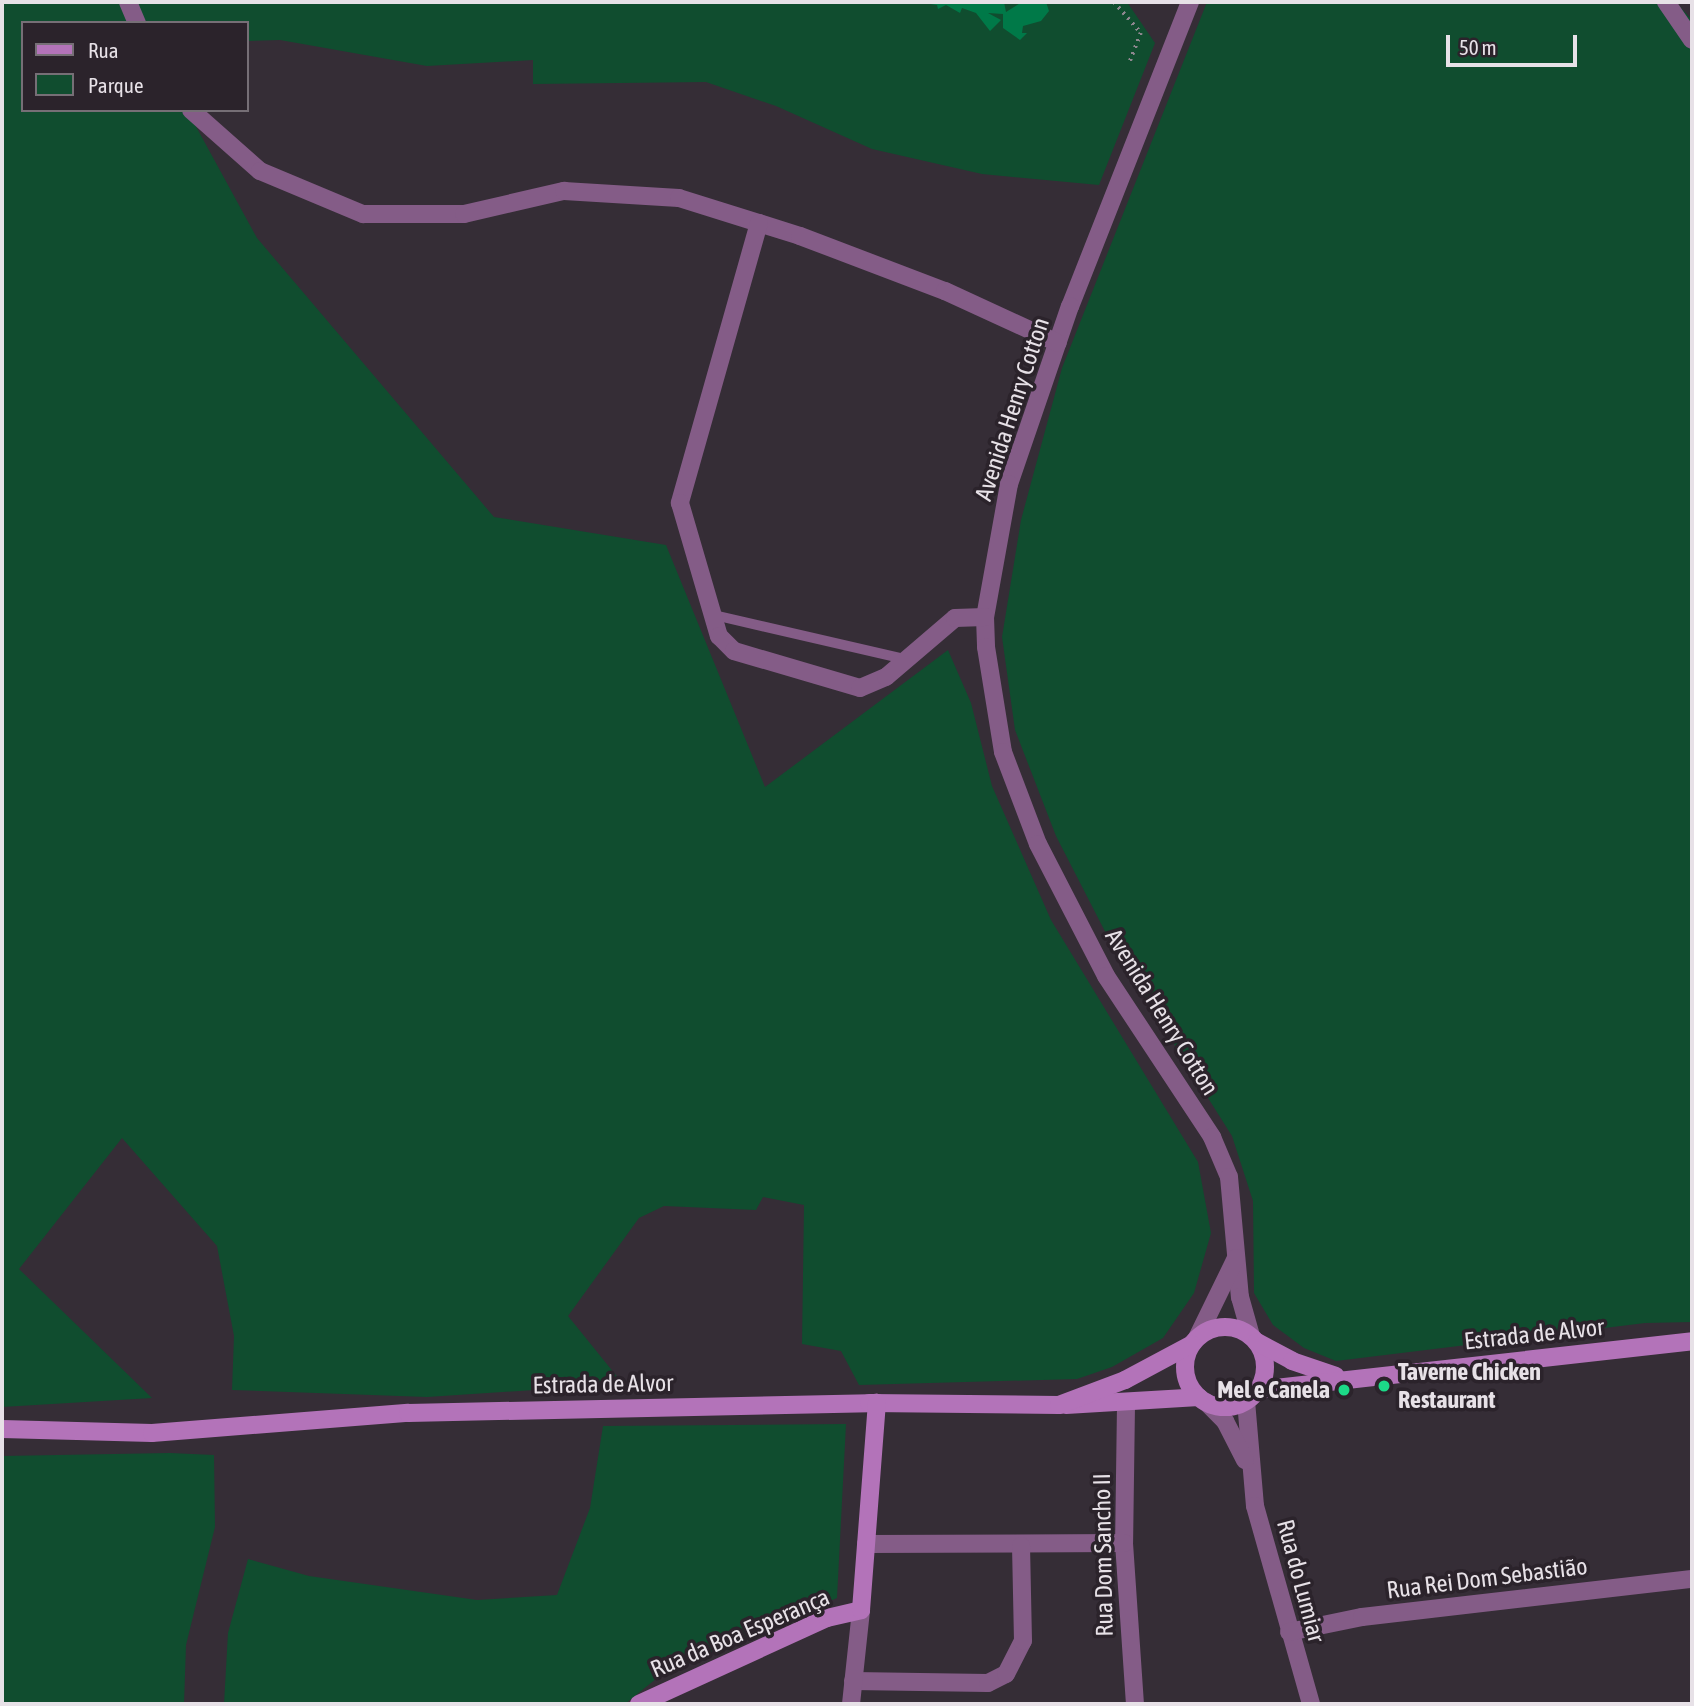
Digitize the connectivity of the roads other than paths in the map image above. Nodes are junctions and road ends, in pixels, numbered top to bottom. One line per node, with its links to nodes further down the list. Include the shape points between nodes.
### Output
1 (128, 2): 4 (street)
2 (1190, 2): 8 (street, Avenida Henry Cotton)
3 (1666, 2): 5 (street)
4 (136, 21)
5 (1692, 40)
6 (193, 112): 7 (street, via 260,171 363,214 464,214 565,191 680,198)
7 (759, 223): 8 (street, via 944,291); 9 (street, via 680,503)
8 (1058, 343): 10 (street, Avenida Henry Cotton, via 1009,484)
9 (714, 615): 11 (lane); 11 (street, via 719,636 734,651 860,688 886,677)
10 (985, 617): 11 (street, via 955,618); 12 (street, Avenida Henry Cotton, via 989,682 1003,752 1038,844 1106,976 1212,1137 1228,1177)
11 (904, 660)
12 (1237, 1255): 13 (street, Avenida Henry Cotton, via 1240,1297); 14 (street)
13 (1254, 1339): 14 (street, Estrada de Alvor, via 1220,1327); 16 (street, Estrada de Alvor, via 1292,1362); 17 (street, via 1265,1366)
14 (1195, 1341): 18 (street, via 1186,1376); 20 (street, Estrada de Alvor, via 1125,1380)
15 (1692, 1341): 16 (street, Estrada de Alvor)
16 (1340, 1377): 17 (street, Estrada de Alvor)
17 (1252, 1395): 18 (street, Estrada de Alvor, via 1230,1406); 23 (street)
18 (1203, 1399): 21 (street, Estrada de Alvor); 23 (street, via 1225,1421)
19 (877, 1403): 20 (street, Estrada de Alvor); 22 (street, Estrada de Alvor, via 408,1413 152,1433); 25 (street)
20 (1059, 1405): 21 (street, Estrada de Alvor)
21 (1126, 1405): 24 (street, Rua Dom Sancho II)
22 (2, 1429)
23 (1249, 1469): 29 (street, Rua do Lumiar)
24 (1124, 1543): 26 (street); 33 (street, Rua Dom Sancho II)
25 (866, 1544): 26 (street); 28 (street)
26 (1021, 1546): 30 (street, via 1023,1641 1006,1674 988,1683)
27 (1692, 1579): 29 (street, Rua Rei Dom Sebastião, via 1362,1617)
28 (861, 1610): 30 (street); 31 (street, Rua da Boa Esperança, via 827,1618)
29 (1289, 1632): 34 (street, Rua do Lumiar)
30 (853, 1681): 32 (street)
31 (639, 1704)
32 (851, 1704)
33 (1135, 1704)
34 (1311, 1704)

